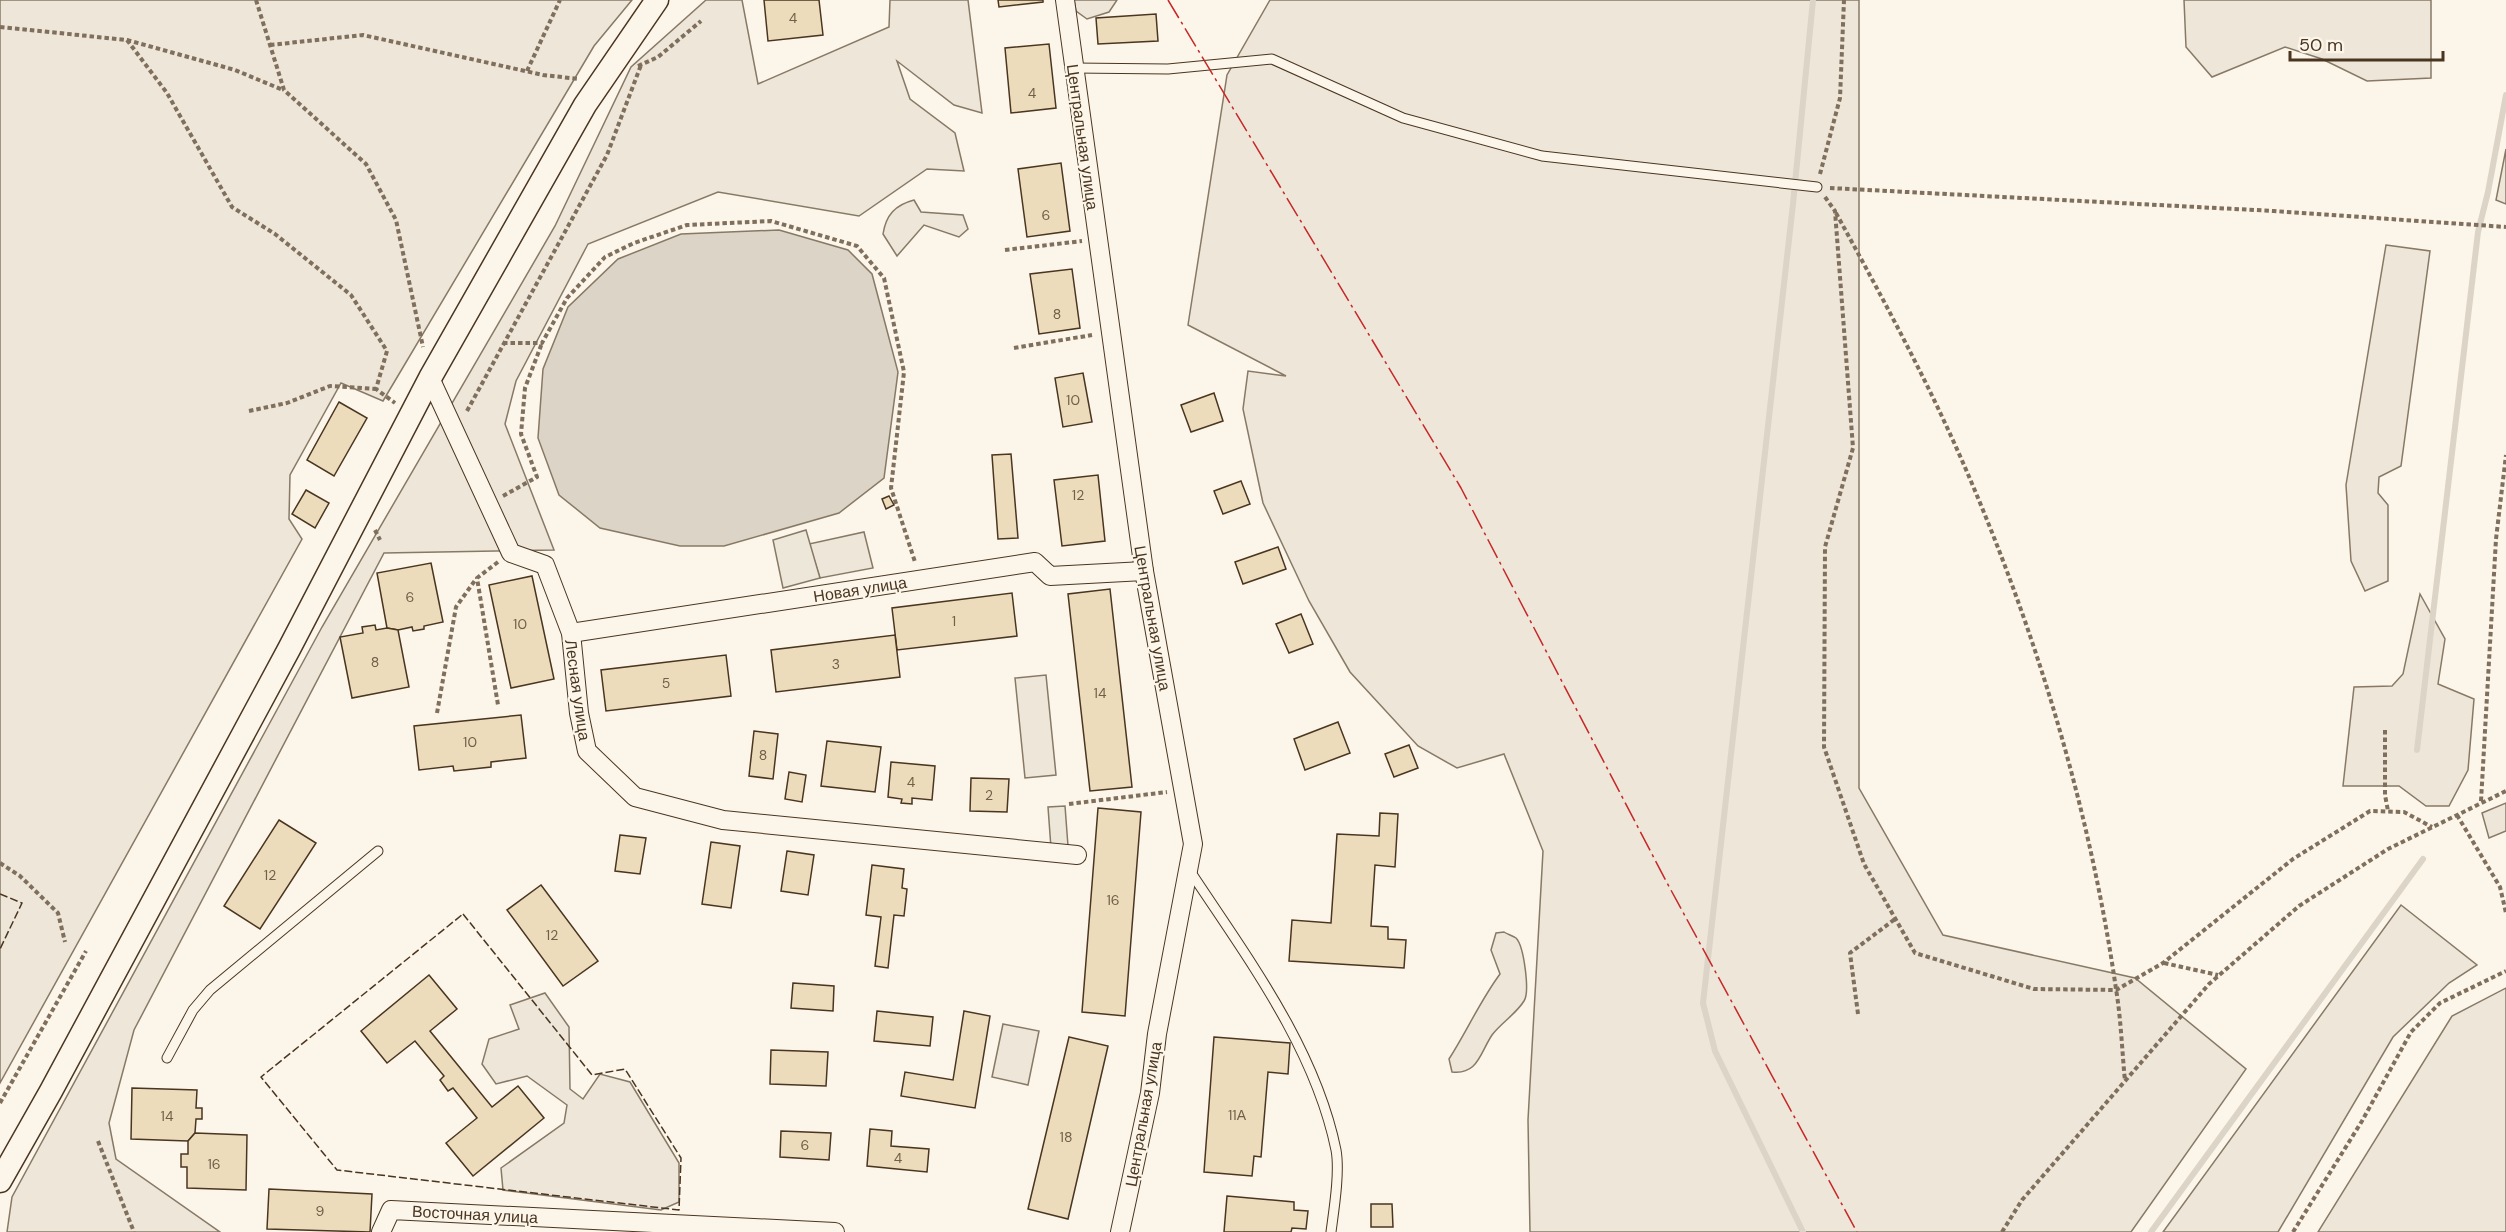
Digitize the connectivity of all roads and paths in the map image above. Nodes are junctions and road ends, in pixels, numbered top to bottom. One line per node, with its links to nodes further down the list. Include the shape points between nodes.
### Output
1 (256, 0): 9 (path)
2 (561, 0): 12 (path)
3 (657, 0): 13 (street)
4 (1065, 0): 11 (street, Центральная улица)
5 (1844, 0): 15 (path, via 1840,98)
6 (701, 21): 10 (path, via 657,57)
7 (0, 27): 8 (path)
8 (127, 40): 14 (path, via 235,70); 25 (path, via 167,93 232,207 275,234 351,295 387,351)
9 (270, 45): 12 (path, via 363,35); 14 (path)
10 (641, 64): 13 (path); 21 (path, via 608,154)
11 (1074, 68): 15 (lane, via 1168,69 1272,59 1403,118 1542,156); 18 (street, Центральная улица)
12 (527, 72): 13 (path)
13 (602, 81): 24 (street)
14 (284, 90): 24 (path, via 366,164 396,220)
15 (1817, 187): 16 (path); 17 (path)
16 (1835, 211): 51 (path, via 1853,448 1825,547 1824,747 1864,864); 57 (path, via 1886,304 1963,464 2011,581 2049,694 2090,846)
17 (2506, 227)
18 (1098, 239): 19 (path); 20 (street, Центральная улица)
19 (1005, 250)
20 (1111, 332): 23 (path); 32 (street, Центральная улица)
21 (503, 343): 22 (path); 28 (path)
22 (542, 343): 30 (path, via 525,388 521,434 537,477); 34 (path, via 567,298 605,257 687,225 771,221 857,246 884,278 904,372 891,488)
23 (1014, 348)
24 (430, 378): 27 (street); 28 (street)
25 (376, 389): 26 (path, via 330,386 287,403); 27 (path)
26 (249, 411)
27 (411, 415): 63 (street, via 289,649)
28 (455, 433): 30 (street)
29 (2506, 456): 41 (path, via 2496,539)
30 (488, 505): 31 (street)
31 (511, 553): 33 (path); 35 (street, Лесная улица, via 546,565)
32 (1144, 571): 34 (street, Новая улица, via 1050,576 1035,562); 39 (street, Центральная улица)
33 (477, 578): 36 (path); 37 (path, via 456,607)
34 (920, 580): 35 (street, Новая улица)
35 (571, 633): 47 (street, Лесная улица, via 587,751 635,797 723,820)
36 (498, 705)
37 (437, 713)
38 (2385, 730): 43 (path)
39 (1184, 790): 42 (path); 49 (street, Центральная улица, via 1193,844)
40 (2506, 791): 41 (path)
41 (2481, 801): 44 (path)
42 (1069, 804)
43 (2388, 811): 45 (path, via 2404,812); 54 (path, via 2370,811 2293,859)
44 (2457, 815): 45 (path); 50 (path, via 2500,887)
45 (2432, 827): 56 (path, via 2388,849 2299,906)
46 (378, 851): 59 (lane, via 210,990 193,1010)
47 (1077, 855)
48 (0, 863): 52 (path, via 20,876 58,913)
49 (1189, 870): 68 (street, Центральная улица, via 1150,1093); 69 (lane, via 1266,987 1310,1068 1336,1151)
50 (2506, 913)
51 (1895, 919): 57 (path, via 1915,953 2034,988); 58 (path, via 1850,953)
52 (65, 942)
53 (86, 951): 61 (path)
54 (2163, 963): 56 (path); 57 (path)
55 (2506, 971): 71 (path, via 2440,1003 2411,1032 2362,1121)
56 (2219, 976): 60 (path)
57 (2116, 990): 60 (path)
58 (1858, 1014)
59 (167, 1058)
60 (2125, 1081): 70 (path, via 2022,1200)
61 (0, 1103)
62 (98, 1141): 65 (path)
63 (0, 1181)
64 (690, 1228): 66 (street, Восточная улица, via 391,1210); 67 (street, Восточная улица)
65 (134, 1232)
66 (381, 1232)
67 (835, 1232)
68 (1120, 1232)
69 (1331, 1232)
70 (2002, 1232)
71 (2293, 1232)

